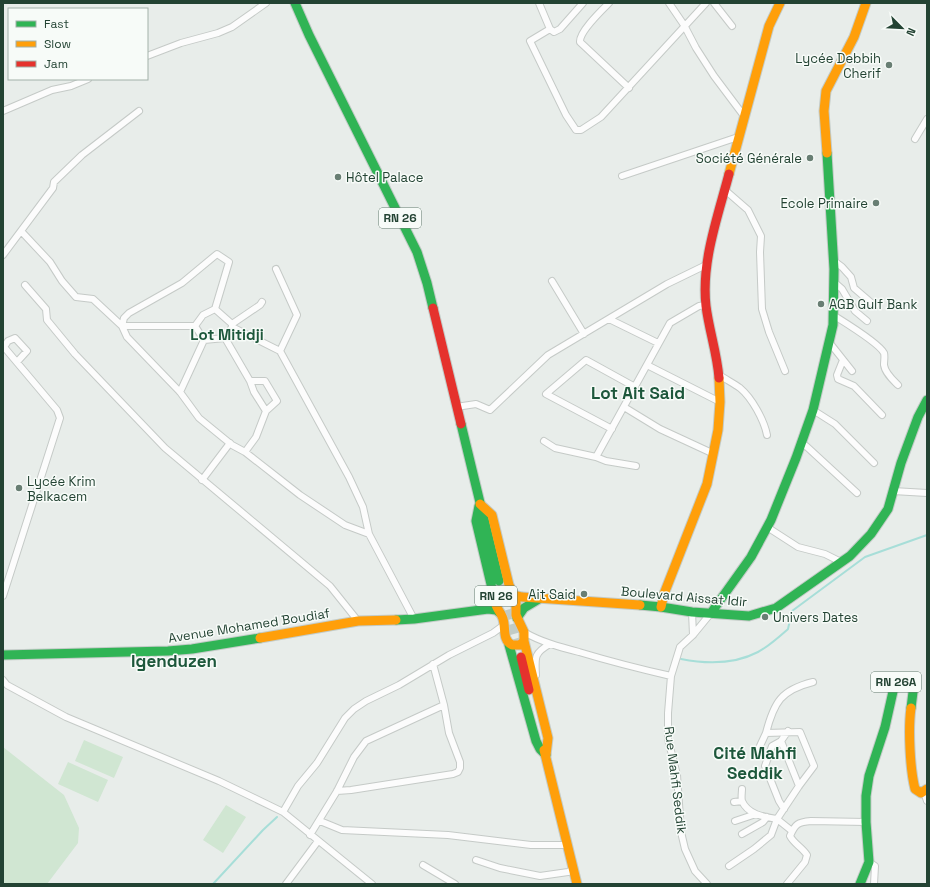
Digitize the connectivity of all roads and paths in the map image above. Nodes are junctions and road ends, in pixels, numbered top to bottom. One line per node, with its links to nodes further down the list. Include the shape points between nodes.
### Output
1 (266, 3): 14 (street, via 218,34 181,43)
2 (295, 3): 61 (street, RN 26, via 417,252 427,283)
3 (539, 3): 13 (street)
4 (583, 3): 13 (street, via 560,30 554,32)
5 (608, 3): 16 (street, via 579,39)
6 (669, 3): 11 (street)
7 (706, 3): 11 (street)
8 (714, 3): 12 (street)
9 (780, 3): 19 (street, via 769,26)
10 (866, 3): 27 (street, via 854,37 826,91 824,111)
11 (684, 25): 16 (street); 19 (street, via 696,48)
12 (732, 26)
13 (550, 29): 16 (street, via 530,41 576,130 581,130 601,117)
14 (148, 56)
15 (86, 80): 18 (street, via 52,90)
16 (629, 88)
17 (139, 110): 25 (street, via 82,155 54,182 53,188)
18 (3, 111)
19 (744, 116): 21 (street)
20 (927, 119): 22 (street)
21 (738, 137): 23 (street); 24 (street)
22 (915, 139)
23 (622, 176)
24 (726, 190): 28 (street); 52 (street, via 748,210 761,236 762,309)
25 (22, 231): 26 (street); 41 (street, via 50,262 76,297 93,299)
26 (3, 255)
27 (834, 261): 31 (street); 35 (street, via 851,277 854,288)
28 (706, 265): 34 (street); 38 (street, via 667,284)
29 (276, 269): 48 (street, via 297,315)
30 (552, 281): 43 (street)
31 (834, 282): 37 (street); 39 (street, via 842,289 855,311)
32 (25, 285): 76 (street, via 46,309 47,320 75,354 165,448)
33 (262, 302): 40 (street)
34 (706, 305): 47 (street, via 699,306 670,323); 54 (street)
35 (875, 306)
36 (215, 308): 40 (street); 41 (street, via 229,262 218,254 182,282 128,313); 42 (street, via 203,316)
37 (833, 315): 46 (street); 56 (street, via 881,349 884,354 884,367)
38 (609, 319): 43 (street); 47 (street)
39 (867, 322)
40 (232, 325): 44 (street); 48 (street)
41 (122, 326): 42 (street); 58 (street, via 127,337)
42 (195, 326): 45 (street)
43 (584, 334): 61 (street, via 548,355 490,410 476,404)
44 (225, 338): 45 (street); 55 (street)
45 (204, 340): 58 (street)
46 (829, 342): 49 (street); 63 (street)
47 (658, 343): 51 (street)
48 (280, 350): 82 (street, via 349,476 363,507)
49 (844, 360): 53 (street); 65 (street, via 837,375 838,379 854,386)
50 (17, 362): 86 (street, via 57,410 60,418)
51 (647, 365): 57 (street); 60 (street)
52 (785, 371)
53 (852, 371)
54 (718, 374): 60 (street); 67 (street, via 740,388 747,396 764,423)
55 (250, 381): 64 (street); 64 (street, via 265,381 277,401)
56 (898, 385)
57 (635, 387): 62 (street); 66 (street, via 586,360 546,394)
58 (180, 392): 69 (street, via 199,418)
59 (927, 401): 77 (street, Boulevard Aissat Idir, via 918,417)
60 (720, 402): 72 (street)
61 (456, 407): 80 (street, RN 26)
62 (624, 407): 66 (street); 72 (street, via 660,429)
63 (813, 410): 70 (street); 74 (street, via 835,424)
64 (266, 411): 71 (street, via 256,437)
65 (882, 415)
66 (612, 429): 73 (street)
67 (767, 434)
68 (544, 441): 73 (street, via 555,448)
69 (230, 443): 71 (street); 76 (street)
70 (801, 444): 78 (street); 81 (street)
71 (244, 452): 82 (street, via 300,495 345,525)
72 (714, 454): 89 (street, via 707,484)
73 (596, 457): 75 (street)
74 (874, 463)
75 (636, 466)
76 (202, 480): 96 (street, via 330,586)
77 (893, 491): 79 (street); 83 (street, Boulevard Aissat Idir, via 888,509 871,534)
78 (857, 493)
79 (927, 493)
80 (480, 504): 84 (street, RN 26); 85 (street, RN 26, via 492,515 509,585); 88 (street, RN 26, via 476,521)
81 (767, 527): 83 (street, via 798,547 825,554); 93 (street, via 751,557)
82 (369, 534): 94 (street)
83 (842, 562): 93 (street, Boulevard Aissat Idir, via 776,608 749,616)
84 (499, 581)
85 (514, 595): 87 (street, Boulevard Aissat Idir); 88 (street, RN 26, via 503,592); 95 (street, RN 26)
86 (3, 596)
87 (539, 599): 89 (street, Boulevard Aissat Idir); 95 (street, via 524,608)
88 (495, 601): 90 (street); 92 (street, RN 26)
89 (661, 607): 91 (street, Boulevard Aissat Idir)
90 (488, 609): 92 (street); 94 (street, Avenue Mohamed Boudiaf)
91 (692, 612): 93 (street, Boulevard Aissat Idir); 99 (street)
92 (500, 613): 97 (street, RN 26)
93 (712, 613): 99 (street, Rue Mahfi Seddik)
94 (414, 618): 96 (street, Avenue Mohamed Boudiaf)
95 (517, 618): 100 (street, RN 26)
96 (358, 621): 103 (street, Avenue Mohamed Boudiaf, via 192,649 99,654)
97 (504, 625): 98 (street); 102 (street, RN 26)
98 (493, 633): 102 (street); 105 (street)
99 (693, 635): 106 (street, Rue Mahfi Seddik, via 680,648)
100 (524, 637): 101 (street); 102 (street, via 521,644); 109 (street, RN 26)
101 (550, 644): 106 (street); 109 (street, via 536,655)
102 (509, 645): 115 (street, RN 26, via 536,741)
103 (3, 654)
104 (521, 657): 115 (street, RN 26)
105 (433, 664): 110 (street); 123 (street, via 399,685 366,700 345,718)
106 (671, 676): 144 (street, Rue Mahfi Seddik, via 668,739 677,775 681,832 695,871)
107 (3, 680): 123 (street, via 7,685 66,717 212,778)
108 (813, 682): 112 (street, via 786,693 778,701 769,719)
109 (538, 698): 115 (street, RN 26, via 548,738)
110 (444, 705): 118 (street, via 366,741 354,757); 118 (street, via 449,733 460,762 458,772)
111 (788, 731): 112 (street); 113 (street); 116 (street, via 800,732 814,766)
112 (766, 733): 114 (street)
113 (781, 741): 116 (street); 122 (street, via 772,746 765,766)
114 (759, 748)
115 (546, 755): 134 (street, RN 26)
116 (800, 786): 122 (street)
117 (742, 789): 120 (street)
118 (337, 791): 128 (street)
119 (926, 794): 129 (street, RN 26A, via 915,789 913,781 910,716 914,684 910,678 903,677 897,680 894,687 870,776 866,796)
120 (742, 801): 121 (street); 124 (street, via 750,812)
121 (734, 802)
122 (784, 809): 126 (street)
123 (283, 812): 132 (street)
124 (756, 814): 125 (street); 127 (street)
125 (767, 817): 126 (street); 131 (street)
126 (777, 819): 130 (street); 138 (street, via 771,835)
127 (735, 820)
128 (320, 821): 132 (street); 134 (street, via 342,830 448,835 531,845)
129 (866, 822): 130 (street, via 802,822 794,826); 136 (street, RN 26A)
130 (792, 831): 145 (street, via 790,836 794,844 807,855 805,862)
131 (742, 834)
132 (310, 835): 133 (street)
133 (318, 841): 140 (street); 141 (street)
134 (568, 845): 139 (street, RN 26)
135 (476, 860): 139 (street, via 540,876)
136 (869, 862): 146 (street, RN 26A); 147 (street, via 875,866)
137 (423, 865): 142 (street)
138 (729, 866)
139 (574, 869): 143 (street, RN 26)
140 (286, 884)
141 (372, 884)
142 (455, 884)
143 (577, 884)
144 (707, 884)
145 (787, 884)
146 (860, 884)
147 (874, 884)

